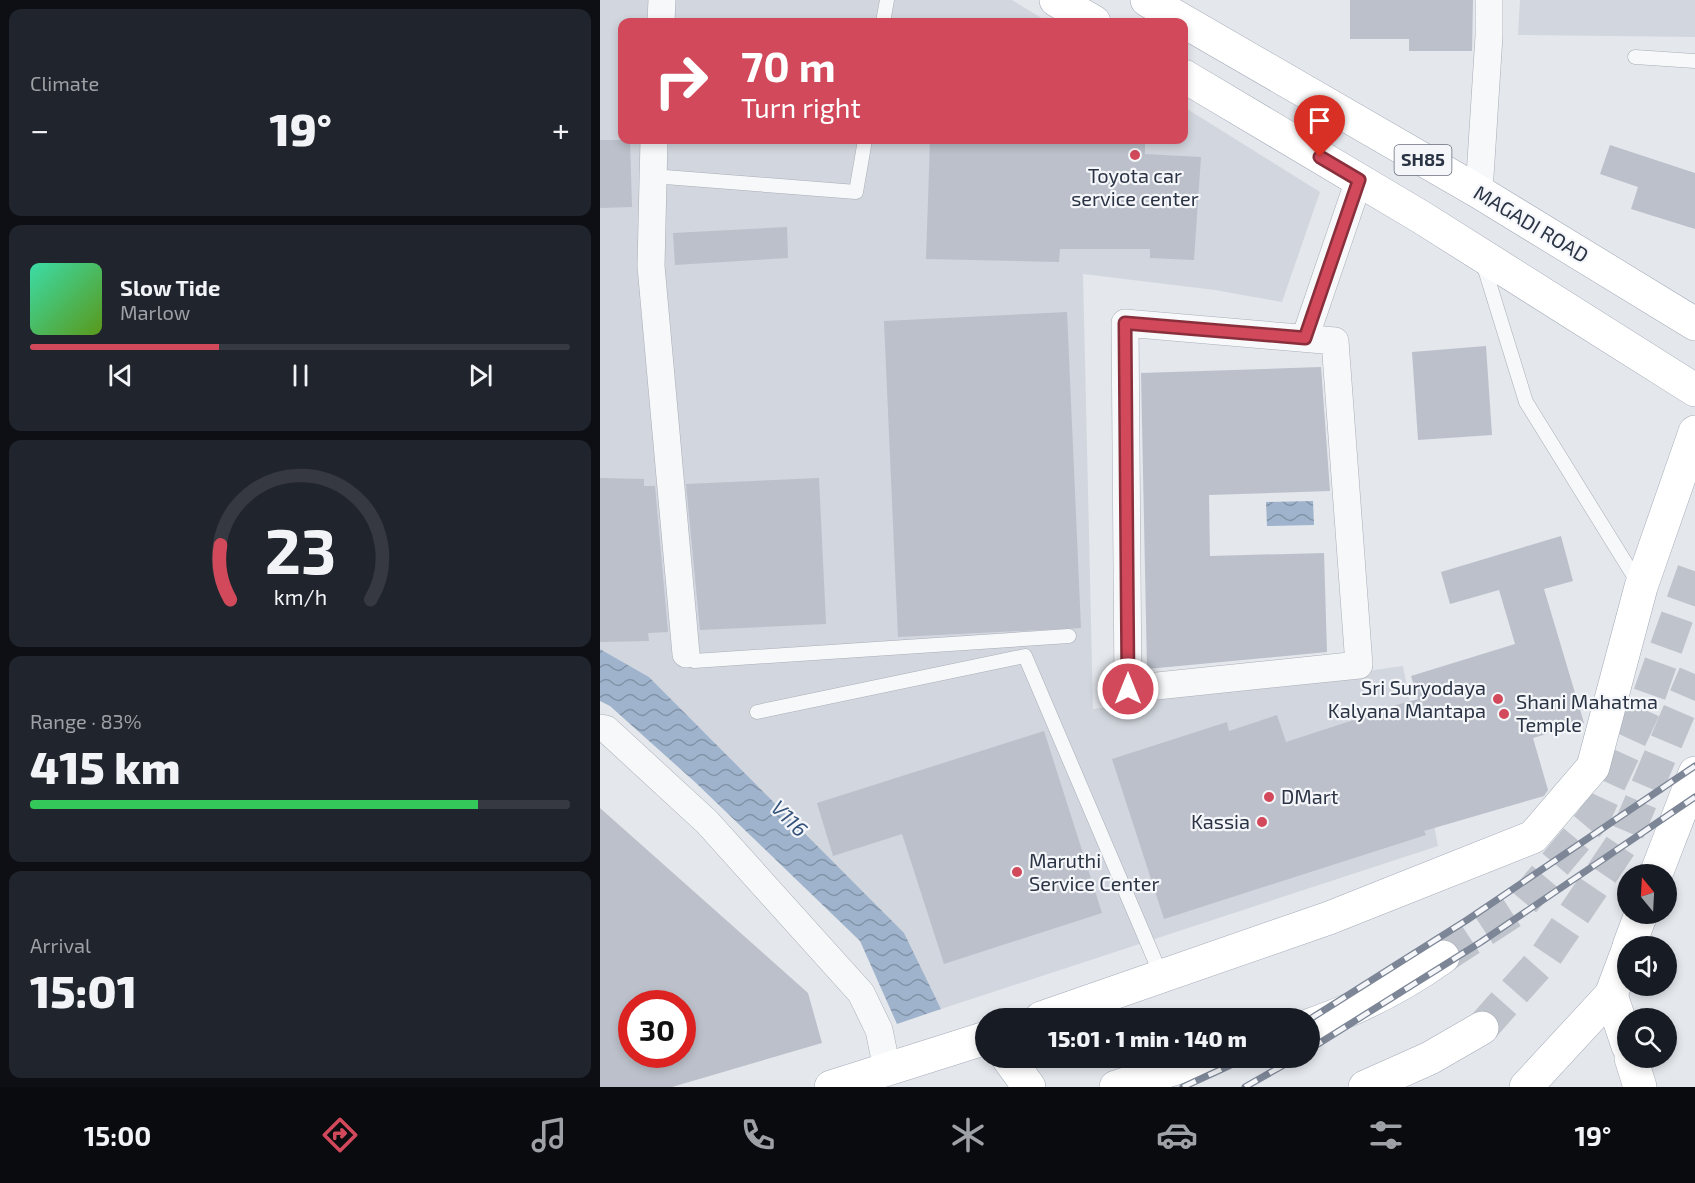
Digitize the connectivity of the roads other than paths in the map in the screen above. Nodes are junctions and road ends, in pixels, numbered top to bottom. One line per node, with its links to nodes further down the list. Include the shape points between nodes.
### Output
1 (662, 0): 6 (street)
2 (887, 0): 7 (lane)
3 (1056, 0): 8 (main road)
4 (1148, 0): 9 (main road, MAGADI ROAD / SH85)
5 (1489, 0): 18 (street)
6 (660, 18)
7 (884, 18)
8 (1087, 18)
9 (1179, 18)
10 (1188, 23): 18 (main road, MAGADI ROAD / SH85)
11 (1635, 57): 12 (lane)
12 (1695, 61)
13 (1188, 78): 17 (main road, SH85)
14 (654, 144): 16 (street)
15 (864, 144): 16 (lane, via 856,192)
16 (652, 176): 26 (street, via 651,266)
17 (1359, 180): 19 (main road, SH85); 21 (street)
18 (1479, 192): 20 (main road, MAGADI ROAD / SH85)
19 (1480, 254): 22 (main road, SH85); 24 (lane, via 1526,402)
20 (1695, 324)
21 (1305, 338): 21 (street, via 1125,323 1128,689 1359,665 1335,341)
22 (1695, 390)
23 (1695, 432): 24 (main road)
24 (1641, 587): 32 (main road, via 1593,767 1533,837 1329,918)
25 (1069, 636): 26 (lane, via 694,661)
26 (686, 654)
27 (757, 712): 32 (lane, via 1024,656)
28 (600, 728): 43 (street, via 606,729 707,822 861,993 879,1030)
29 (1695, 773): 30 (main road)
30 (1660, 864)
31 (1443, 957): 37 (main road, via 1403,986)
32 (1162, 977): 35 (main road)
33 (1617, 978): 34 (main road)
34 (1611, 994): 36 (main road); 48 (main road)
35 (1071, 1008)
36 (1617, 1012)
37 (1320, 1022)
38 (1482, 1028): 47 (main road, via 1430,1058)
39 (975, 1041): 43 (main road)
40 (1015, 1068): 45 (main road)
41 (1176, 1068): 46 (main road)
42 (1634, 1068): 49 (main road)
43 (887, 1069): 44 (main road)
44 (831, 1087)
45 (1029, 1087)
46 (1116, 1087)
47 (1365, 1087)
48 (1528, 1087)
49 (1640, 1087)

